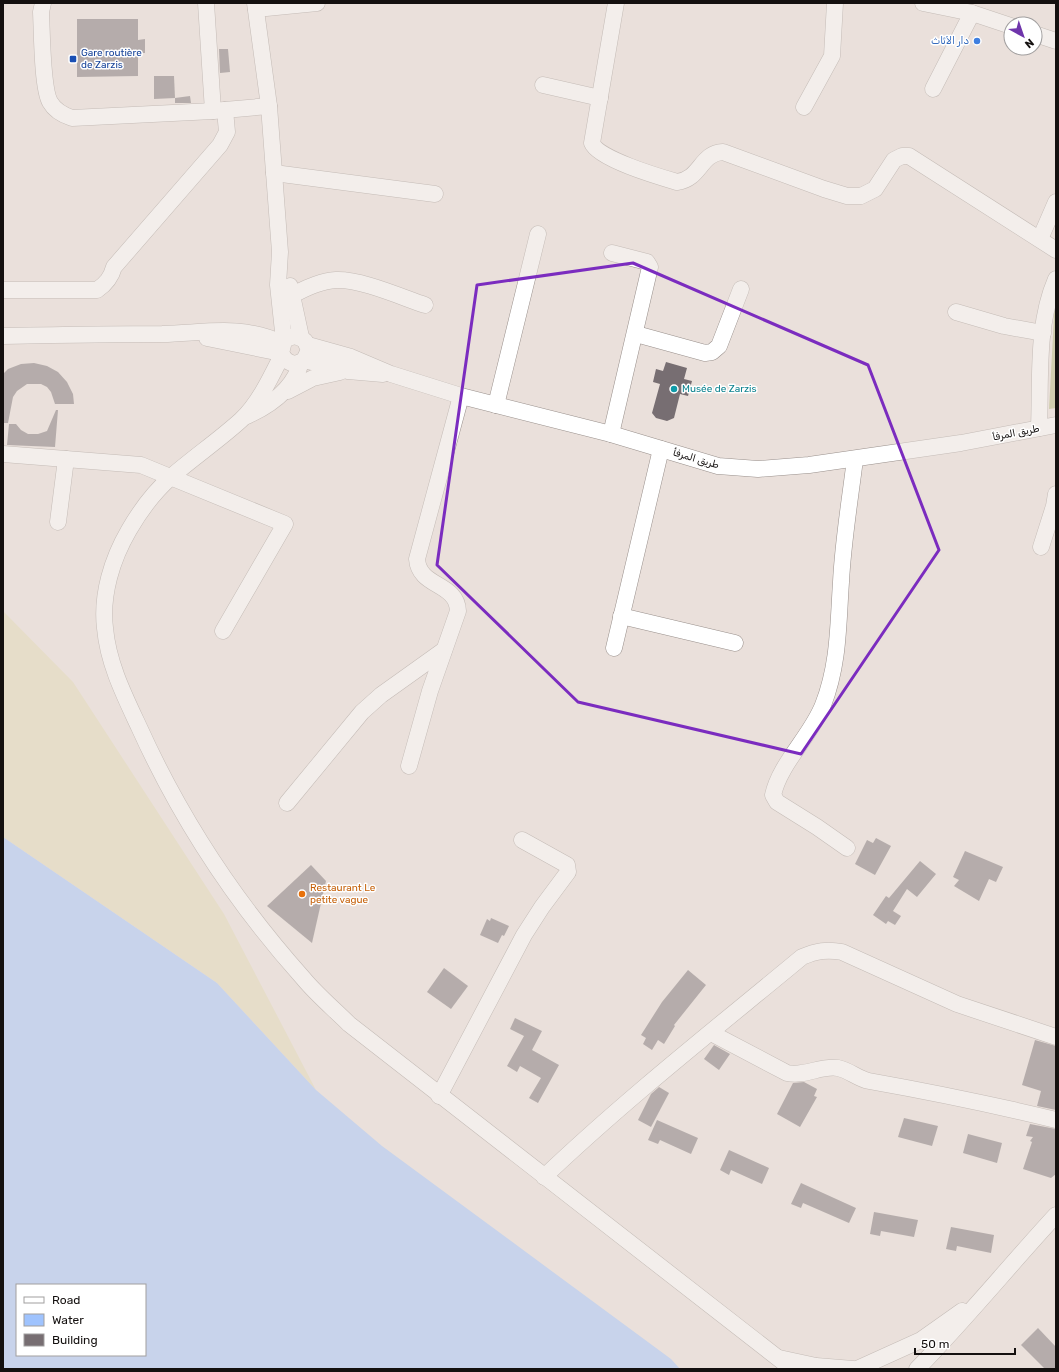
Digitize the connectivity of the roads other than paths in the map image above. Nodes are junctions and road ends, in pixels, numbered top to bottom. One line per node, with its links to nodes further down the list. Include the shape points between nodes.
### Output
1 (43, 3): 17 (street, via 41,12 46,92 54,109 63,115 72,118)
2 (206, 3): 17 (street)
3 (317, 3): 7 (street)
4 (616, 3): 14 (street)
5 (835, 3): 16 (street, via 832,56)
6 (922, 3): 8 (street)
7 (256, 6): 15 (street)
8 (972, 13): 9 (street); 13 (street)
9 (1003, 23)
10 (1043, 37): 11 (street)
11 (1056, 41)
12 (543, 85): 14 (street)
13 (933, 89)
14 (600, 98): 22 (street, via 593,133 594,148 609,158 667,179 684,181 698,172 710,155 723,152 824,189 847,196 861,196 875,189 894,160 909,156)
15 (269, 106): 17 (street); 18 (street)
16 (804, 107)
17 (219, 111): 28 (street, via 227,132 220,145 114,267 105,285 96,290)
18 (274, 173): 19 (street); 24 (street)
19 (435, 194)
20 (1056, 202): 22 (street)
21 (538, 234): 41 (street)
22 (1040, 239): 23 (street)
23 (1056, 250)
24 (280, 252): 29 (street); 35 (street)
25 (612, 253): 33 (street, via 647,262 650,268)
26 (1056, 279): 32 (street, via 1048,297)
27 (741, 289): 33 (street, via 719,346 712,352 705,353)
28 (3, 290)
29 (292, 295): 30 (street, via 335,280 356,283); 36 (street)
30 (426, 305)
31 (956, 312): 32 (street, via 1004,326)
32 (1043, 333): 44 (street)
33 (636, 334): 45 (street)
34 (3, 336): 35 (street, via 184,333)
35 (282, 348): 36 (street, via 292,336); 36 (street, via 290,363); 42 (street, via 264,388)
36 (304, 351): 37 (street); 38 (street, via 351,357); 39 (street, via 295,380)
37 (348, 371): 38 (street); 39 (street, via 313,378)
38 (391, 374): 40 (street, طريق المرفأ)
39 (281, 395): 42 (street)
40 (461, 396): 41 (street, طريق المرفأ); 58 (street, via 417,559 417,567 421,574 450,593 458,603)
41 (496, 405): 45 (street, طريق المرفأ)
42 (242, 419): 50 (street)
43 (1056, 425): 44 (street, طريق المرفأ)
44 (1039, 428): 48 (street, طريق المرفأ, via 961,443)
45 (611, 434): 46 (street, طريق المرفأ)
46 (661, 449): 48 (street, طريق المرفأ, via 718,466 758,469); 54 (street)
47 (3, 454): 49 (street)
48 (855, 458): 62 (street, via 834,669 823,706 783,773 773,795 777,802)
49 (66, 459): 50 (street, via 141,465); 52 (street)
50 (170, 478): 55 (street, via 286,524); 65 (street, via 144,506 127,532 109,580 104,606 105,628 117,679 159,772 183,816 212,864 267,937 304,980 349,1024)
51 (1056, 494): 53 (street)
52 (58, 522)
53 (1041, 547)
54 (622, 616): 56 (street); 57 (street)
55 (223, 631)
56 (735, 643)
57 (614, 648)
58 (444, 650): 59 (street); 60 (street, via 362,712)
59 (409, 766)
60 (287, 803)
61 (522, 840): 65 (street, via 567,865 569,870 524,935)
62 (847, 848)
63 (711, 1033): 64 (street, via 802,957 829,949 842,952 957,1004); 66 (street, via 787,1073 801,1074 839,1068 868,1081 896,1084); 67 (street)
64 (1056, 1037)
65 (439, 1096): 67 (street)
66 (1056, 1120)
67 (544, 1177): 70 (street)
68 (1056, 1215): 69 (street)
69 (989, 1288): 72 (street, via 953,1319 921,1340); 73 (street, via 950,1335)
70 (777, 1358): 71 (street); 72 (street, via 816,1366)
71 (792, 1369)
72 (858, 1369)
73 (917, 1369)

